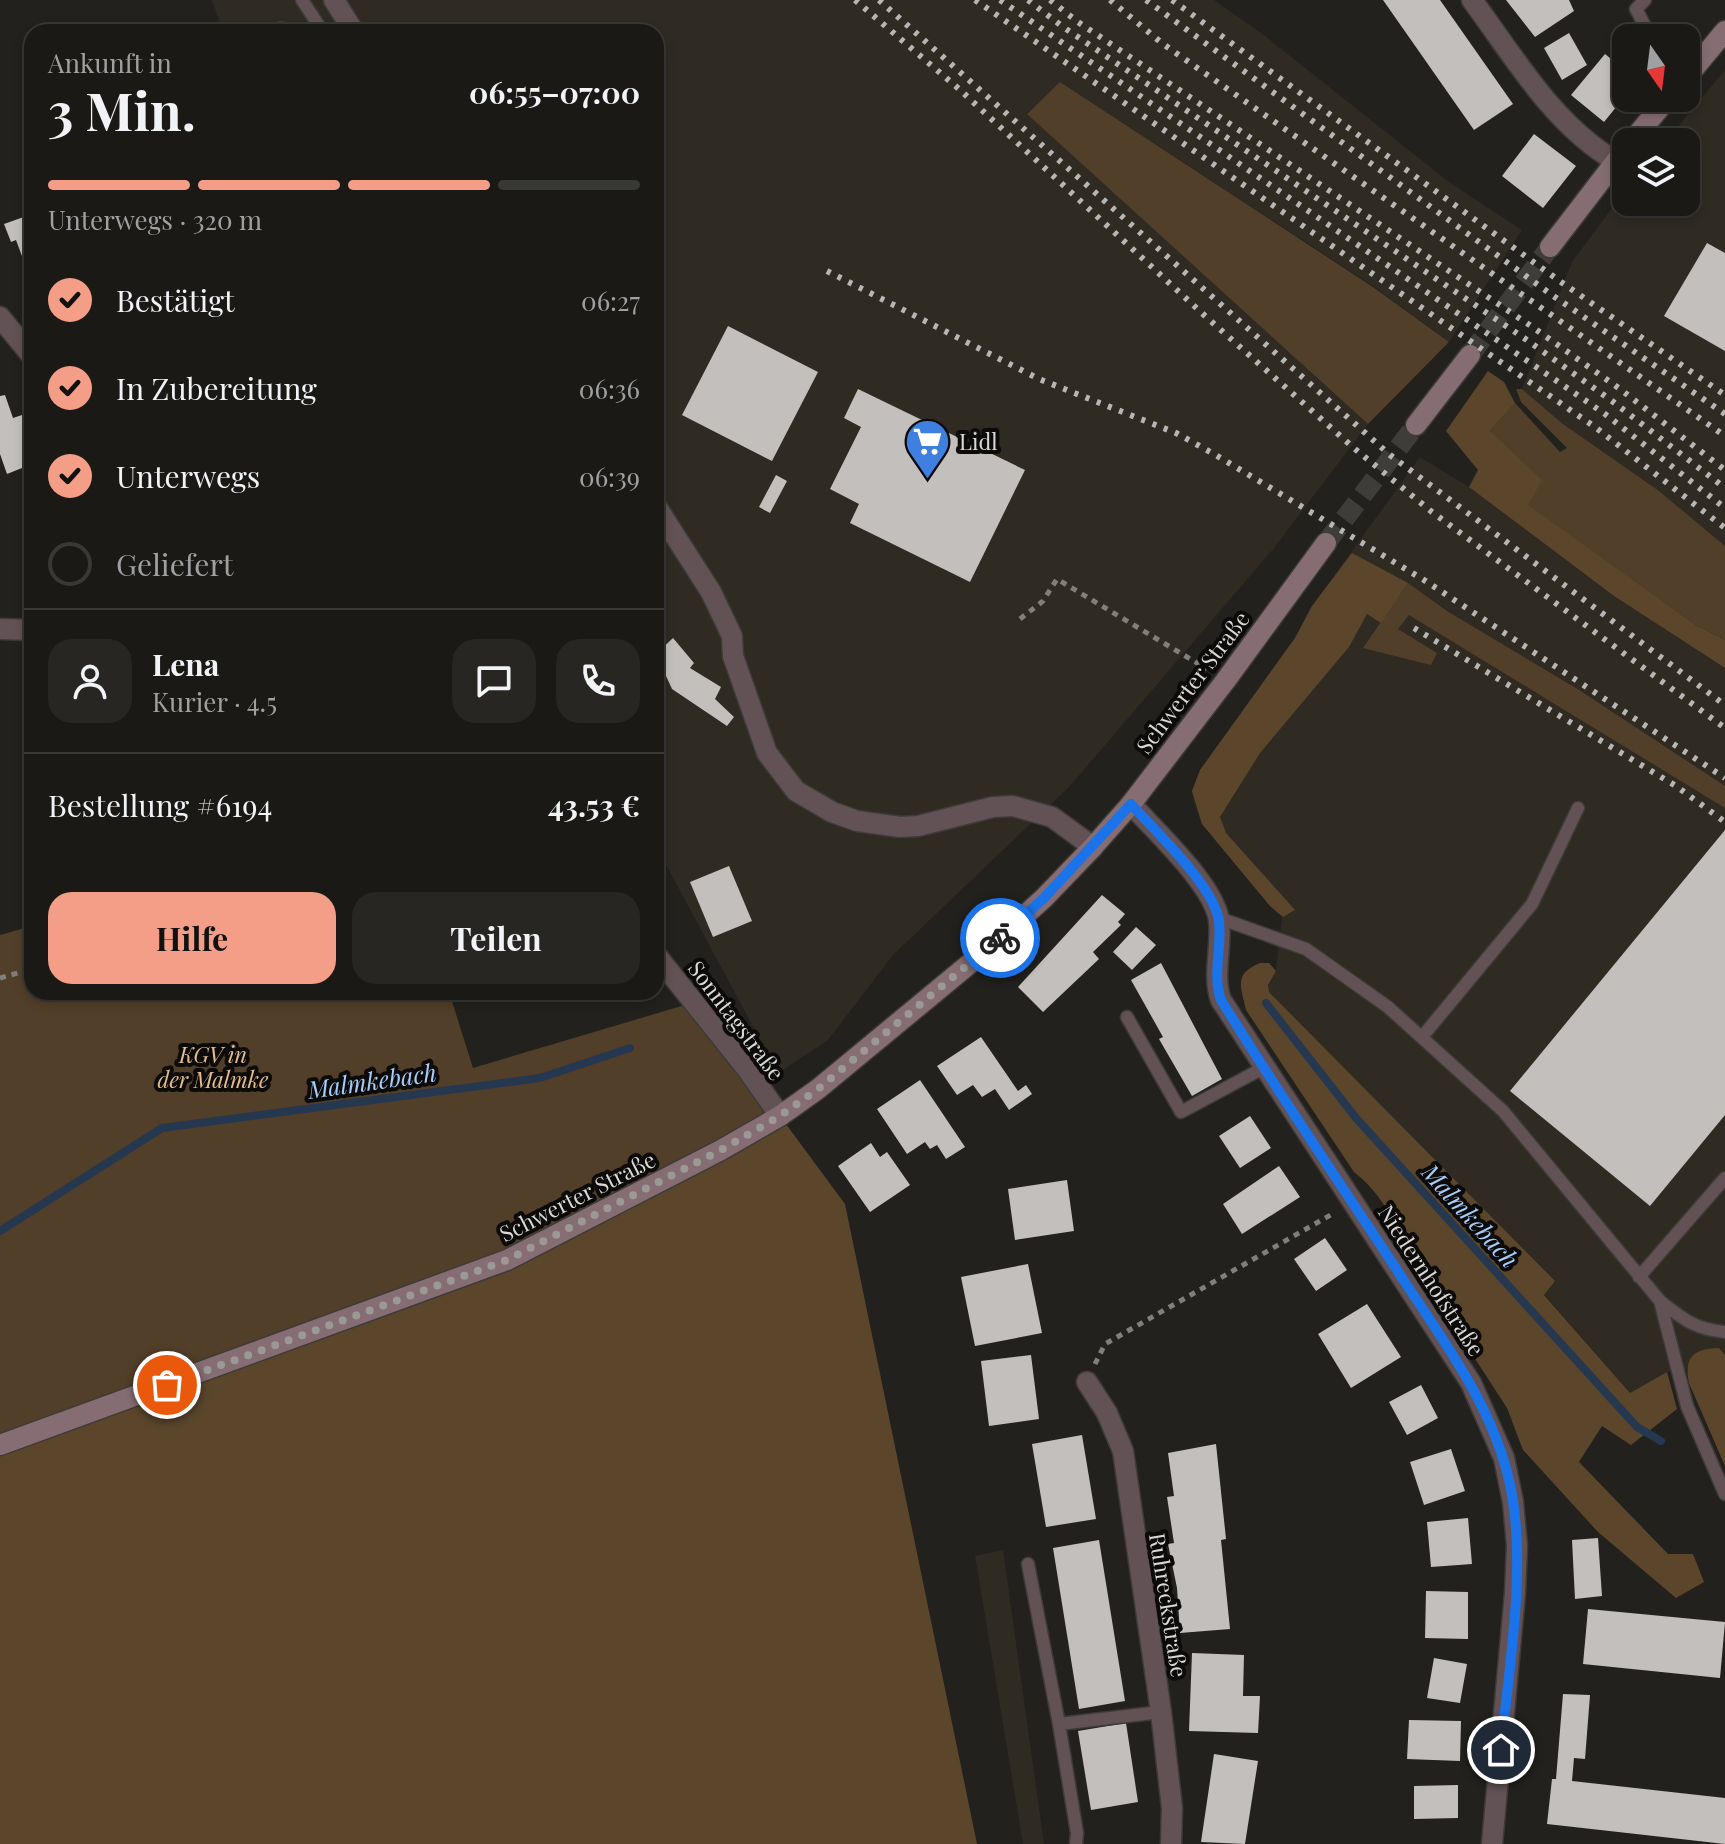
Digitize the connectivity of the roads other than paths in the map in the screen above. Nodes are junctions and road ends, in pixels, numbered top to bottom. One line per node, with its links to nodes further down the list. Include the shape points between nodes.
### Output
1 (302, 0): 5 (lane)
2 (334, 0): 6 (street)
3 (1472, 0): 12 (street, via 1558,115 1596,150)
4 (1645, 0): 7 (lane, via 1636,9)
5 (318, 24)
6 (349, 24)
7 (1644, 24)
8 (1725, 31): 9 (main road)
9 (1700, 60)
10 (1656, 112): 11 (main road)
11 (1643, 128)
12 (1612, 153)
13 (1612, 165): 14 (main road)
14 (1550, 247)
15 (0, 317): 16 (street)
16 (24, 346)
17 (1470, 355): 18 (main road)
18 (1416, 425)
19 (664, 519): 25 (street, via 711,592 732,636 733,656 767,753 796,791 832,812 891,826 918,826 1013,806 1052,817)
20 (1326, 543): 23 (main road, Schwerter Straße)
21 (0, 629): 22 (street)
22 (24, 630)
23 (1131, 804): 25 (main road, Schwerter Straße); 26 (street, Niedernhofstraße, via 1199,880)
24 (1578, 808): 29 (lane, via 1532,904)
25 (1093, 847): 31 (main road, Schwerter Straße, via 979,956)
26 (1219, 918): 29 (lane, via 1306,949); 30 (street, Niedernhofstraße, via 1217,988)
27 (664, 965): 31 (street, Sonntagstraße)
28 (1127, 1017): 30 (lane, via 1181,1112)
29 (1422, 1037): 33 (lane, via 1503,1111)
30 (1265, 1067): 44 (street, Niedernhofstraße, via 1471,1383 1504,1458 1517,1546)
31 (780, 1116): 37 (main road, Schwerter Straße, via 507,1260)
32 (1725, 1178): 33 (lane)
33 (1639, 1277): 34 (lane)
34 (1660, 1301): 35 (lane, via 1691,1324); 38 (lane, via 1687,1406)
35 (1725, 1332)
36 (1087, 1382): 40 (street, Ruhreckstraße, via 1123,1451)
37 (0, 1445)
38 (1725, 1494)
39 (1028, 1564): 41 (lane)
40 (1161, 1712): 41 (lane); 43 (street, Ruhreckstraße)
41 (1059, 1724): 42 (lane)
42 (1076, 1844)
43 (1171, 1844)
44 (1492, 1844)

